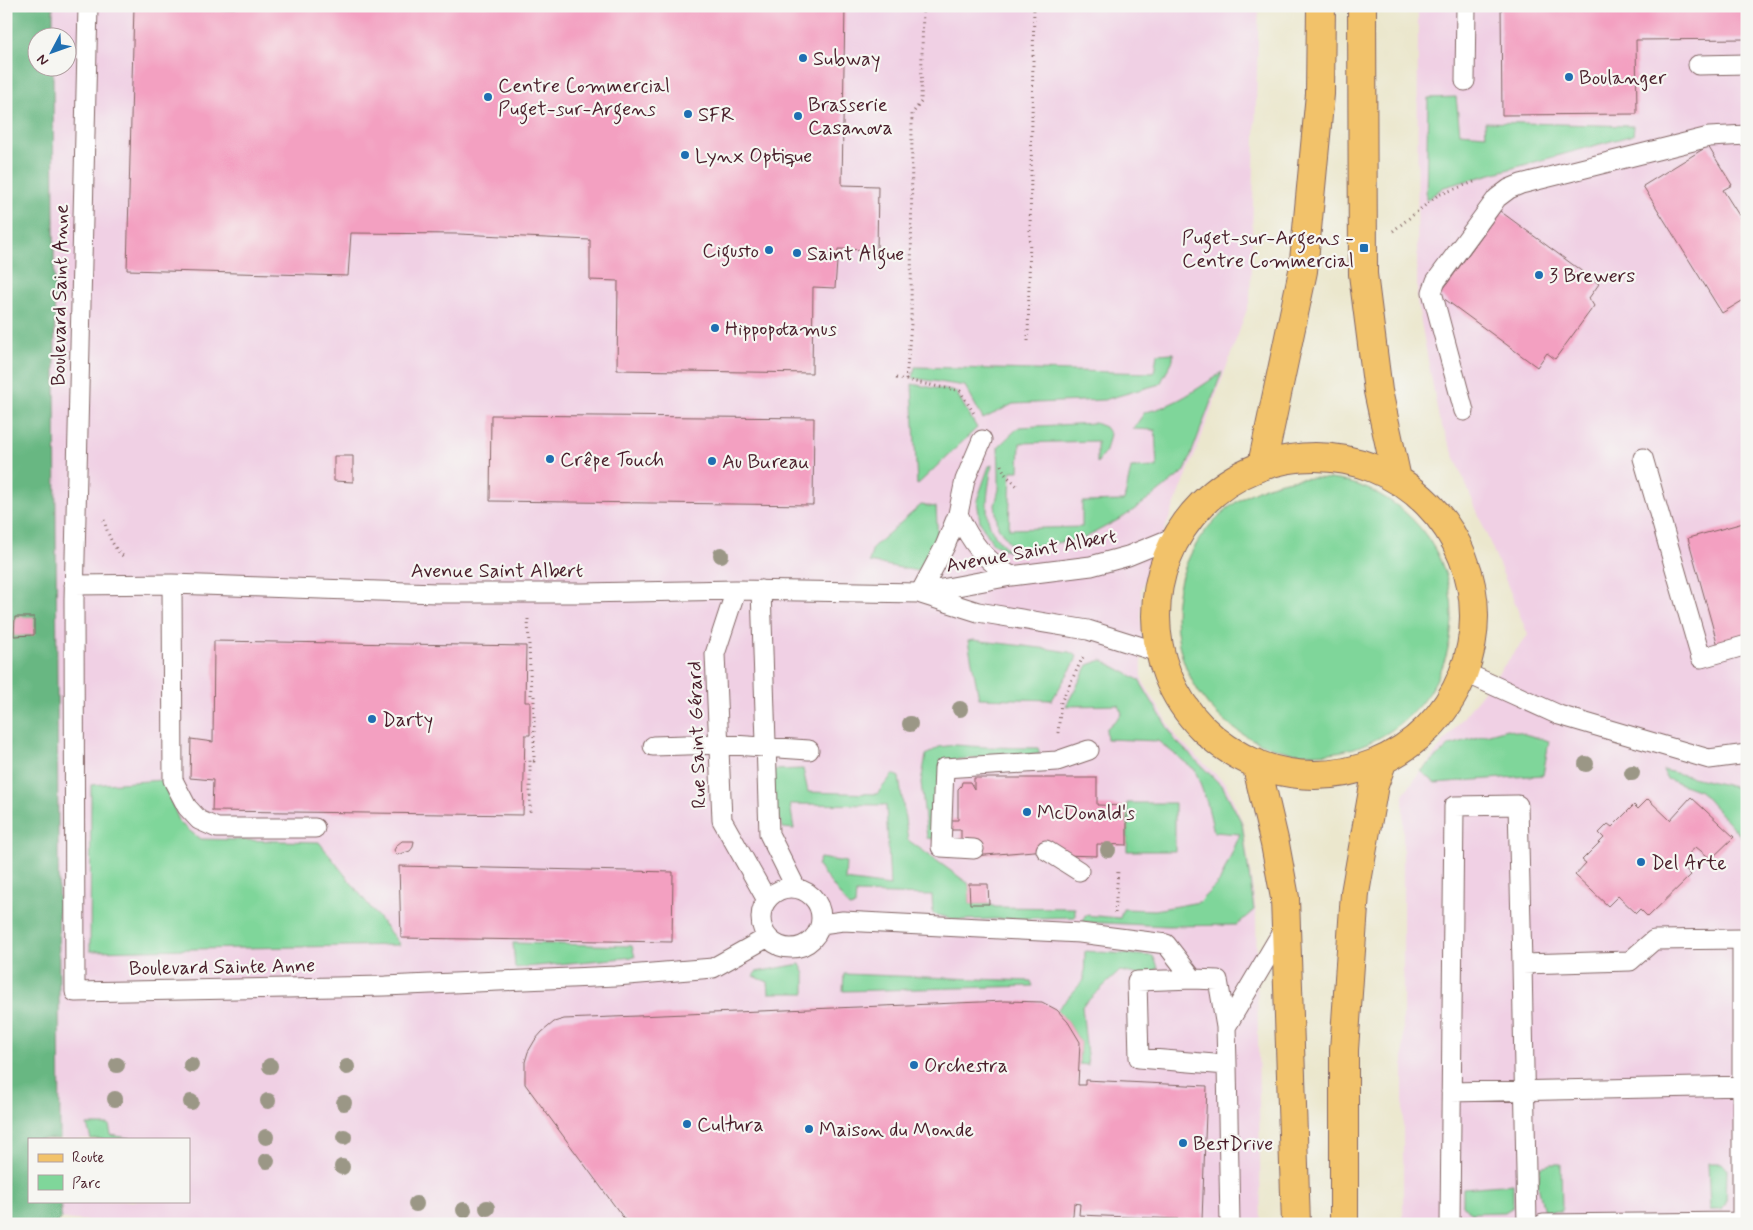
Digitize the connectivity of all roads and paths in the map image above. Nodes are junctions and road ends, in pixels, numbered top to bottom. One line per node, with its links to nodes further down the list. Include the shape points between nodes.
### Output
1 (88, 6): 24 (lane, Boulevard Saint Anne)
2 (923, 6): 12 (path, via 921,102 912,114 911,324)
3 (1034, 6): 11 (path)
4 (1321, 6): 16 (main road, via 1320,94 1302,271)
5 (1362, 6): 17 (main road, via 1363,274 1378,391)
6 (1466, 6): 9 (lane)
7 (1747, 64): 8 (lane)
8 (1698, 66)
9 (1465, 81)
10 (1747, 136): 13 (lane, via 1709,137 1521,184 1497,198 1432,292)
11 (1028, 341)
12 (906, 380)
13 (1464, 411)
14 (982, 440): 18 (lane, via 965,480)
15 (1643, 458): 30 (lane, via 1701,658)
16 (1262, 465): 17 (main road, via 1296,457 1331,457 1365,464); 20 (main road, via 1213,493)
17 (1397, 479): 32 (main road, via 1432,507 1457,543 1472,585 1474,629)
18 (958, 514): 22 (lane, via 971,541 982,554 992,565); 27 (lane)
19 (103, 518): 21 (path, via 108,536)
20 (1177, 536): 22 (lane, Avenue Saint Albert, via 1128,556 1091,566); 31 (main road, via 1165,564 1158,593)
21 (126, 559)
22 (1011, 576): 27 (lane, Avenue Saint Albert)
23 (172, 584): 24 (lane, Avenue Saint Albert); 25 (lane, Avenue Saint Albert, via 436,593); 43 (lane, via 173,780 187,807 199,820 217,828)
24 (74, 585): 53 (lane, Boulevard Sainte Anne, via 75,992 385,986 626,975 713,968)
25 (736, 590): 26 (lane, Avenue Saint Albert); 33 (lane, Rue Saint Gérard, via 715,654)
26 (762, 590): 27 (lane, Avenue Saint Albert); 35 (lane)
27 (920, 593): 29 (lane, Avenue Saint Albert, via 978,612)
28 (528, 626): 42 (path, via 534,695)
29 (1088, 630): 31 (lane, Avenue Saint Albert); 40 (path, via 1084,657 1062,702)
30 (1747, 645)
31 (1161, 652): 41 (main road, via 1180,699 1195,719 1213,737)
32 (1464, 672): 38 (lane, via 1559,715 1709,759); 39 (main road, via 1440,715 1404,748)
33 (719, 744): 34 (lane); 35 (lane); 49 (lane, Rue Saint Gérard, via 722,820)
34 (653, 746)
35 (767, 746): 36 (lane); 48 (lane, via 770,834)
36 (809, 750)
37 (1089, 750): 40 (lane)
38 (1747, 754)
39 (1383, 760): 41 (main road, via 1332,774 1281,771); 64 (main road, via 1374,785 1355,893 1344,1050)
40 (1056, 761): 44 (lane, via 944,768 941,847)
41 (1256, 763): 52 (main road, via 1276,844)
42 (530, 815)
43 (315, 828)
44 (974, 848)
45 (1046, 850): 46 (lane)
46 (1079, 871)
47 (1118, 871): 50 (path, via 1115,914)
48 (796, 888): 49 (lane, via 780,890); 51 (lane, via 813,897 821,914)
49 (767, 900): 53 (lane, via 761,918)
50 (1106, 914)
51 (821, 924): 53 (lane, via 817,933 803,946 784,947); 55 (lane, via 843,922 1080,933 1166,944)
52 (1286, 926): 56 (lane); 63 (main road)
53 (768, 937)
54 (1522, 964): 58 (lane, via 1630,962 1654,940 1742,939); 59 (lane); 60 (lane, via 1518,806 1454,806)
55 (1193, 979): 56 (lane, via 1218,980); 57 (lane, via 1137,982 1139,1058)
56 (1226, 1027): 57 (lane)
57 (1227, 1065): 62 (lane)
58 (1744, 1086): 59 (lane); 61 (lane)
59 (1524, 1091): 60 (lane); 66 (lane)
60 (1451, 1092): 65 (lane)
61 (1742, 1223): 67 (lane)
62 (1230, 1224)
63 (1296, 1224)
64 (1344, 1224)
65 (1450, 1224)
66 (1526, 1224)
67 (1543, 1224)

